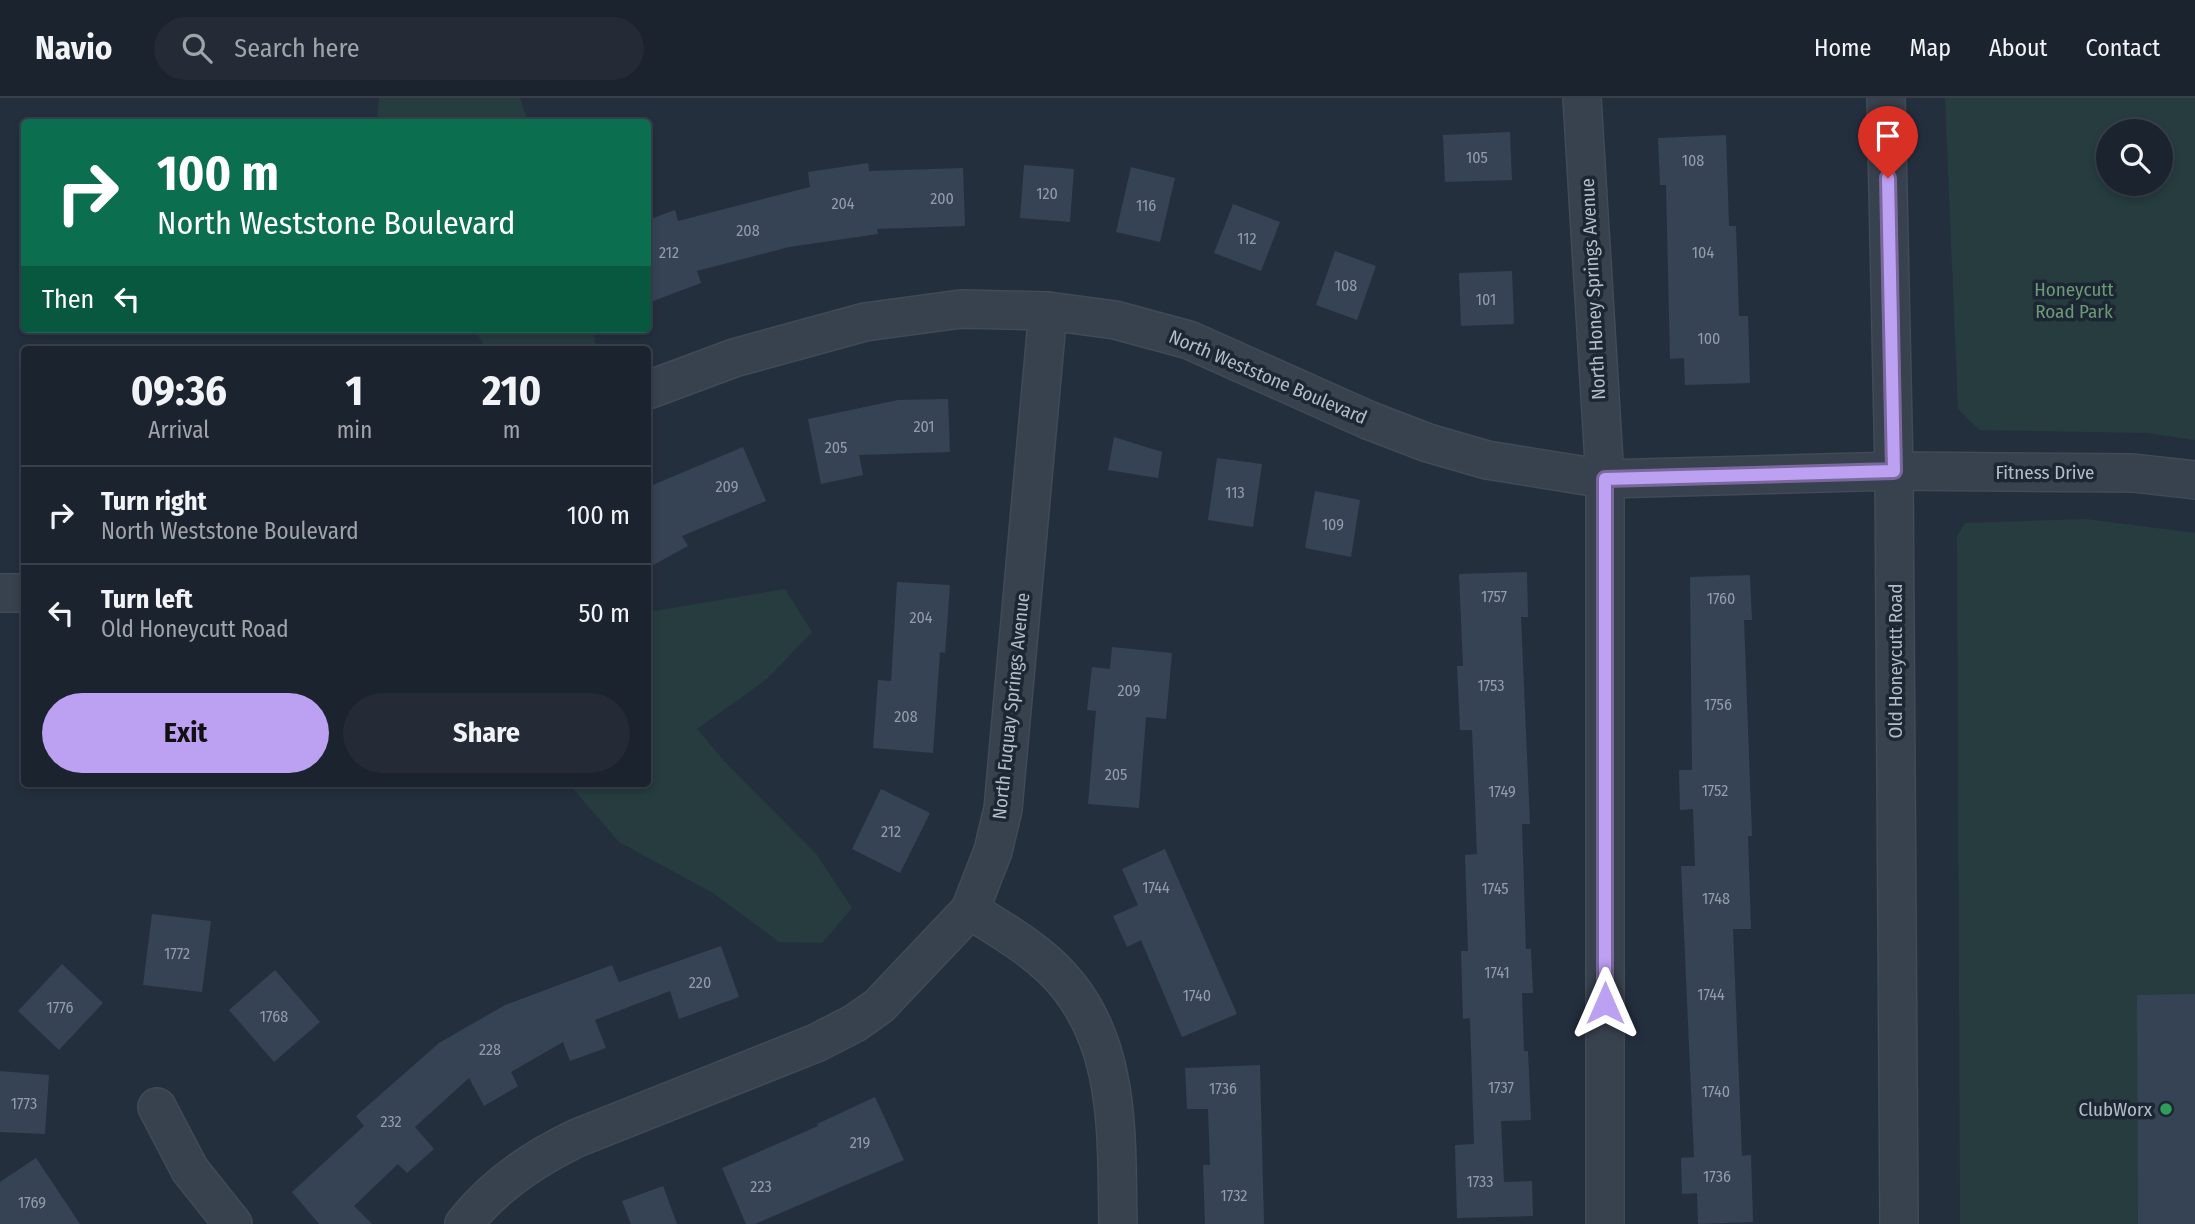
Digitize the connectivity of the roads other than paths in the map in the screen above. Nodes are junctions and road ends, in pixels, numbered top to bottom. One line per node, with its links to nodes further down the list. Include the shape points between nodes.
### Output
1 (1582, 98): 6 (street, North Honey Springs Avenue)
2 (1886, 98): 5 (street, Old Honeycutt Road)
3 (1048, 311): 4 (street, North Weststone Boulevard, via 961,309 865,322 734,358); 6 (street, North Weststone Boulevard, via 1115,320 1189,340 1428,443 1487,460); 10 (street, North Fuquay Springs Avenue, via 1003,810)
4 (651, 389)
5 (1894, 471): 6 (street, North Weststone Boulevard); 7 (street, Fitness Drive, via 2133,473); 16 (street, Old Honeycutt Road)
6 (1605, 479): 15 (street, North Honey Springs Avenue)
7 (2195, 480)
8 (0, 593): 9 (street)
9 (21, 593)
10 (970, 909): 13 (street, North Fuquay Springs Avenue, via 903,984 855,1023 540,1156 491,1193); 14 (street, via 1055,970 1078,1000 1097,1037 1111,1076 1116,1111)
11 (157, 1107): 12 (street, via 190,1170)
12 (233, 1224)
13 (464, 1224)
14 (1118, 1224)
15 (1605, 1224)
16 (1899, 1224)

